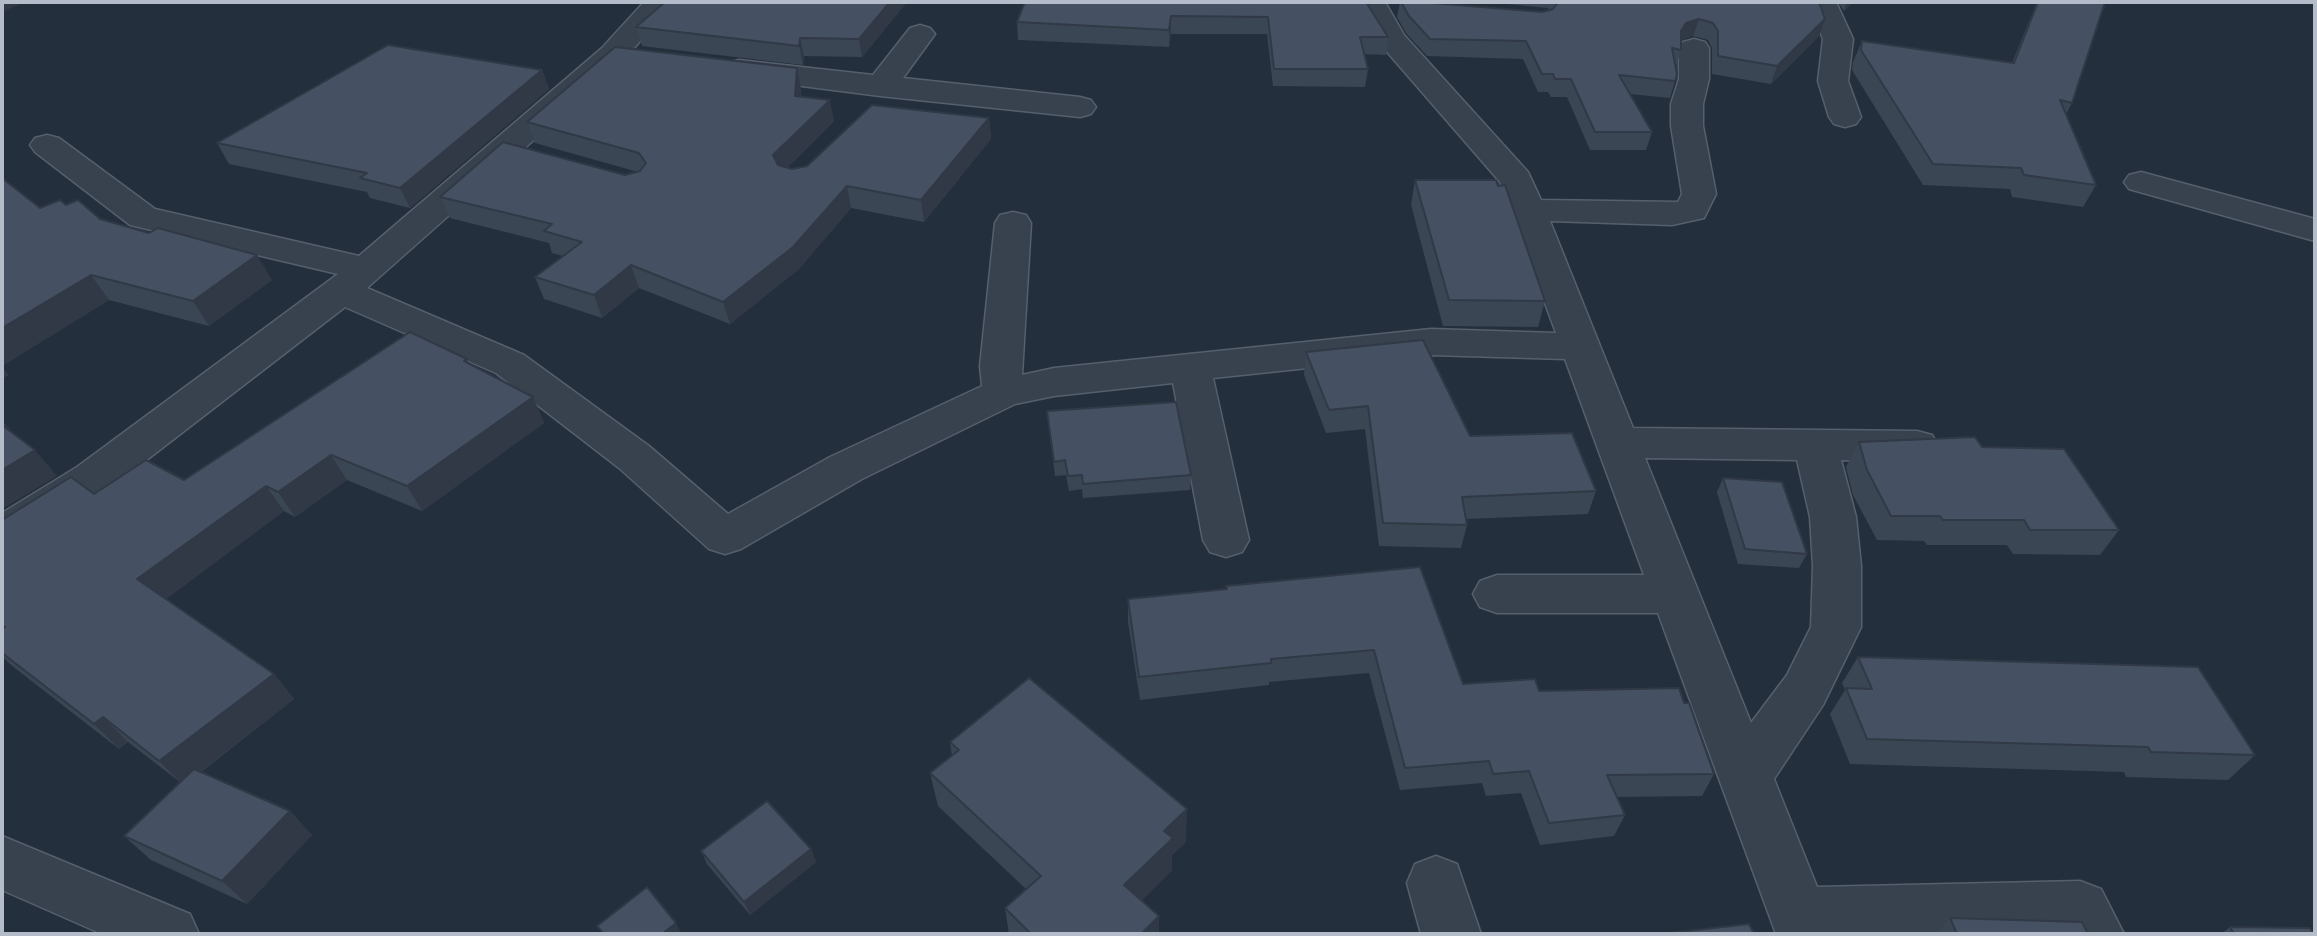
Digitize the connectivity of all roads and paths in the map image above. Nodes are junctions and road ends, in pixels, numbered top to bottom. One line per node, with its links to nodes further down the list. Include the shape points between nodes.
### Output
1 (659, 2): 16 (street, via 629,56 520,152)
2 (1822, 2): 9 (street, via 1838,39 1833,81)
3 (1382, 4): 13 (street, via 1400,49 1516,179)
4 (920, 34): 7 (street)
5 (1694, 48): 13 (street, via 1687,126 1699,194 1692,211)
6 (707, 65): 7 (street)
7 (886, 87): 8 (street); 10 (street)
8 (1080, 107)
9 (1845, 117)
10 (860, 118)
11 (47, 145): 16 (street, via 143,217)
12 (2141, 182): 15 (street)
13 (1529, 210): 17 (street)
14 (1013, 223): 19 (street, via 1000,366)
15 (2315, 230)
16 (354, 280): 19 (street, via 510,364 634,457 725,537 846,468); 23 (street, via 93,478)
17 (1583, 347): 18 (street, via 1431,342); 20 (street)
18 (1190, 367): 19 (street); 24 (street)
19 (1004, 392)
20 (1619, 443): 22 (street); 26 (street)
21 (1952, 446): 22 (street)
22 (1816, 447): 27 (street, via 1833,517 1836,627 1805,690)
23 (2, 535)
24 (1226, 540)
25 (1497, 594): 26 (street)
26 (1675, 594): 27 (street)
27 (1746, 774): 29 (street)
28 (2, 862): 30 (street)
29 (1803, 924): 31 (street, via 2080,909)
30 (136, 929)
31 (2094, 934)

